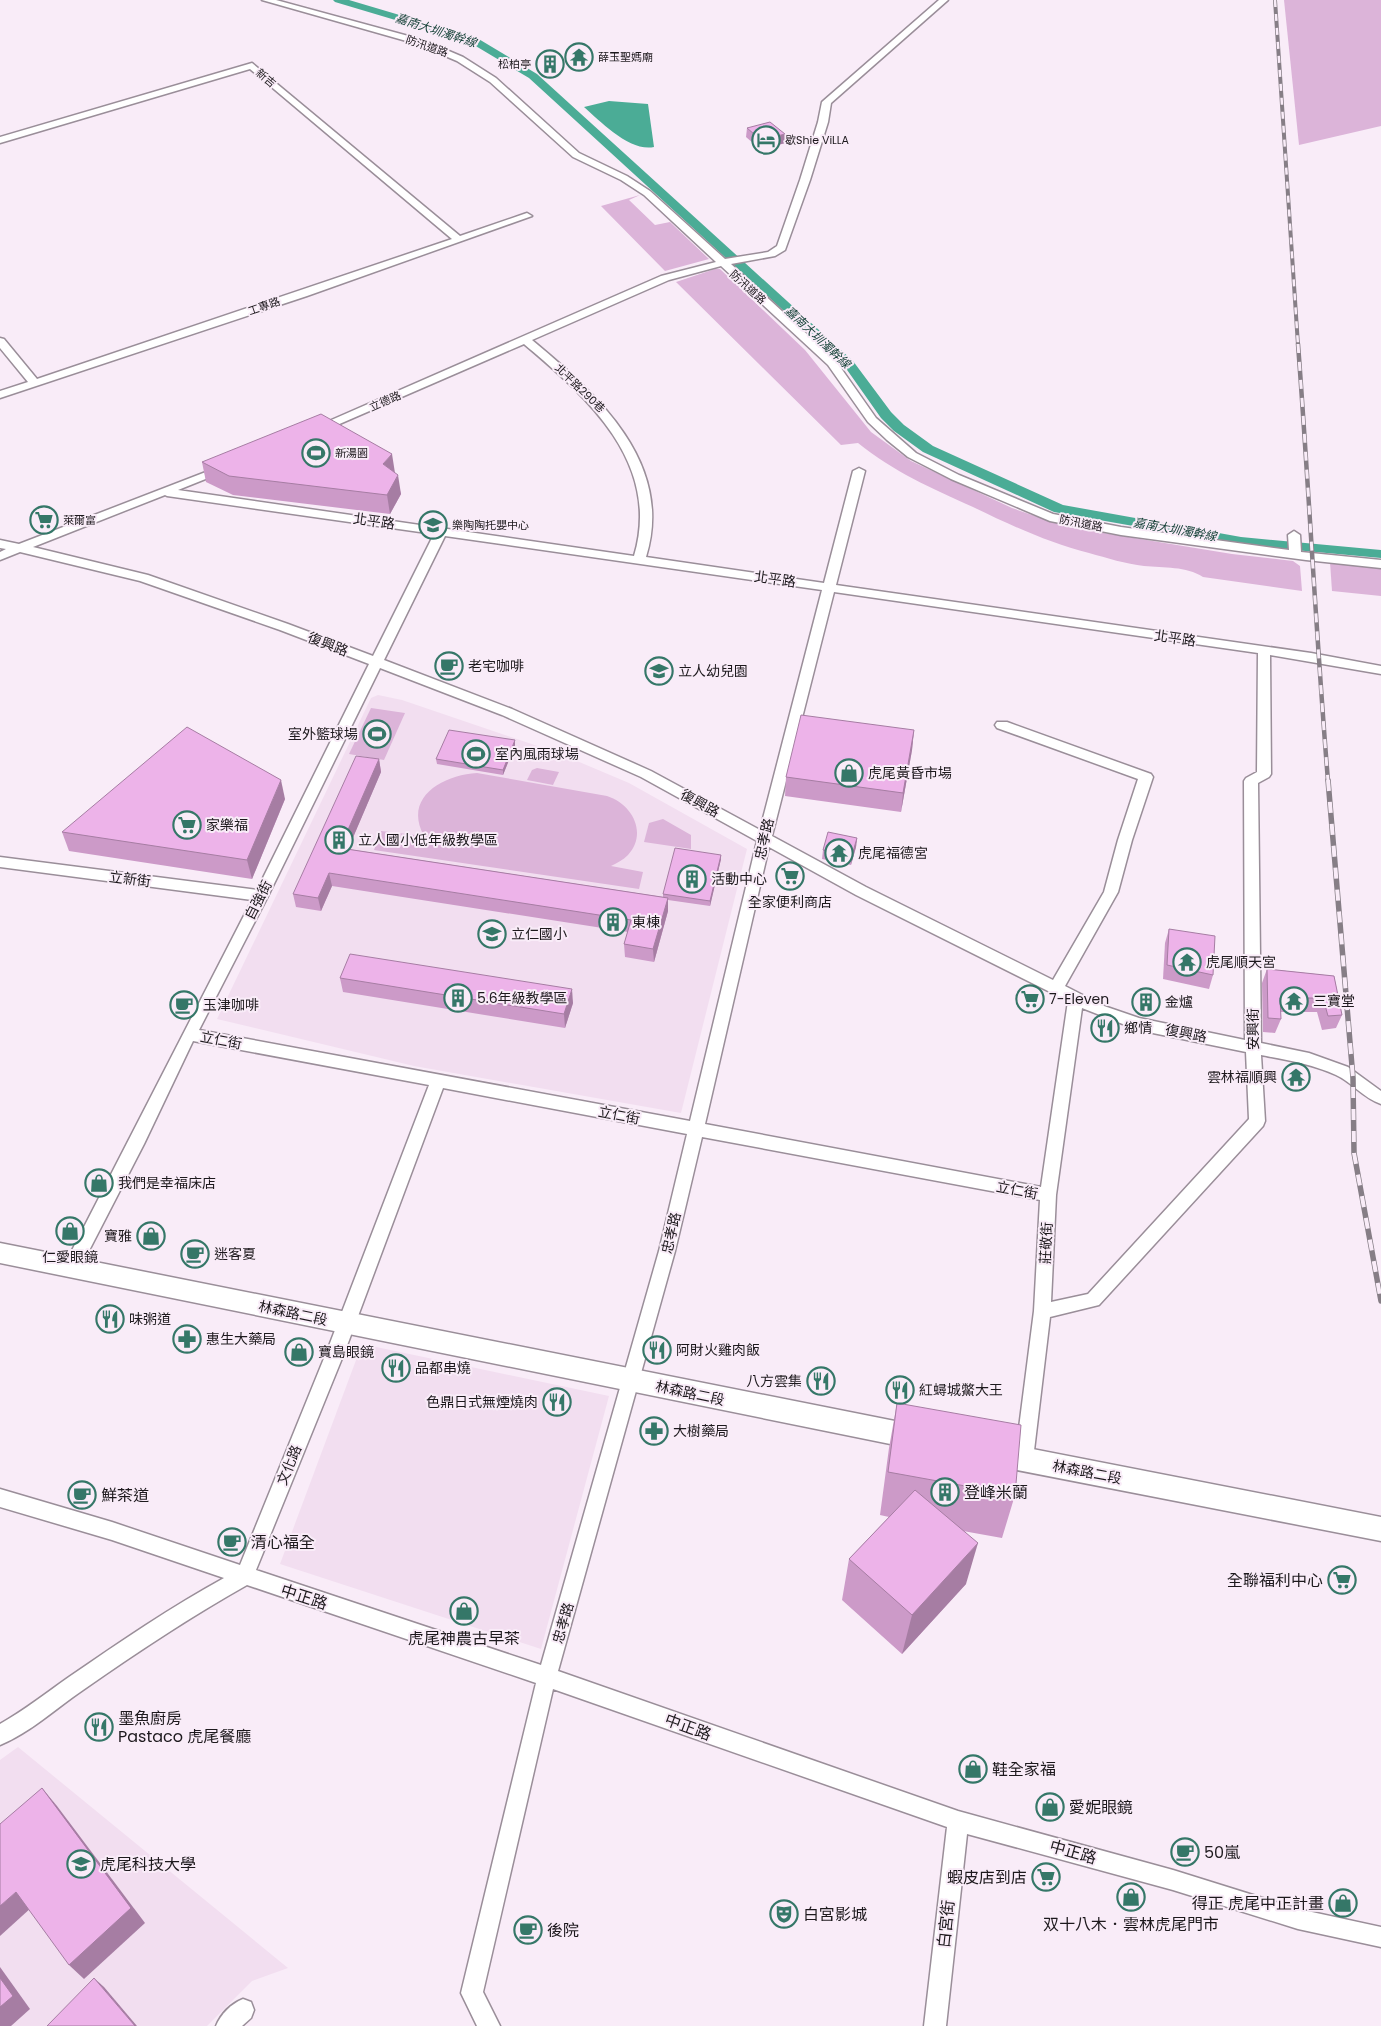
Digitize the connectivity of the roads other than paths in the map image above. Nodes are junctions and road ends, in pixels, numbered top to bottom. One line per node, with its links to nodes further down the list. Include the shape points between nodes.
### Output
1 (266, 0): 6 (street, 防汛道路, via 420,42 460,59 493,80 576,155 647,193)
2 (944, 0): 6 (street, 立德路, via 827,102 806,180 781,248 771,254)
3 (0, 140): 5 (street, 新吉, via 252,66)
4 (527, 216): 5 (street, 工專路)
5 (459, 240): 9 (street, 工專路)
6 (725, 263): 7 (street, 立德路, via 665,278); 19 (street, 防汛道路, via 832,364 872,420 890,438 912,455 947,473 1050,517 1121,531)
7 (526, 340): 11 (street, 立德路); 21 (street, 北平路290巷, via 605,412 629,449 643,487 646,510 646,531)
8 (0, 341): 9 (street)
9 (35, 383): 10 (street, 工專路)
10 (0, 395)
11 (304, 435)
12 (231, 466): 14 (street)
13 (859, 471): 23 (street, 忠孝路)
14 (167, 492): 15 (street, 北平路); 18 (street)
15 (441, 531): 21 (street, 北平路); 25 (street, 自強街)
16 (1294, 534): 19 (street)
17 (0, 544): 18 (street, 復興路)
18 (21, 548): 20 (street); 25 (street, 復興路, via 144,578)
19 (1295, 554): 22 (street, 防汛道路)
20 (0, 556)
21 (640, 559): 23 (street, 北平路)
22 (1381, 564)
23 (830, 587): 24 (street, 北平路); 28 (street, 忠孝路)
24 (1264, 650): 26 (street, 北平路); 34 (street, 安興街, via 1264,774 1251,782)
25 (376, 662): 28 (street, 復興路, via 507,712 646,774); 30 (street, 自強街)
26 (1381, 670)
27 (1002, 725): 31 (street, via 1146,777 1110,892)
28 (764, 839): 31 (street, 復興路); 37 (street, 忠孝路)
29 (0, 862): 30 (street, 立新街)
30 (261, 896): 33 (street, 自強街)
31 (1056, 988): 32 (street, 復興路)
32 (1076, 998): 34 (street, 復興路, via 1138,1024); 38 (street, 莊敬街)
33 (189, 1034): 35 (street, 立仁街); 40 (street, 自強街)
34 (1253, 1047): 36 (street, 復興路, via 1308,1059 1343,1071); 41 (street, 安興街, via 1257,1121 1093,1300)
35 (438, 1080): 37 (street, 立仁街); 42 (street, 文化路)
36 (1381, 1098)
37 (695, 1129): 38 (street, 立仁街); 43 (street, 忠孝路)
38 (1048, 1196): 41 (street, 莊敬街)
39 (0, 1253): 40 (main road, 林森路二段)
40 (72, 1267): 42 (main road, 林森路二段)
41 (1042, 1311): 44 (street, 莊敬街)
42 (346, 1323): 43 (main road, 林森路二段); 47 (street, 文化路)
43 (632, 1381): 44 (main road, 林森路二段); 48 (street, 忠孝路)
44 (1024, 1459): 46 (main road, 林森路二段)
45 (0, 1498): 47 (street, 中正路, via 112,1531)
46 (1381, 1529)
47 (244, 1577): 48 (street, 中正路); 49 (street, via 190,1606 32,1717)
48 (547, 1677): 50 (street, 中正路); 54 (street, 忠孝路, via 472,1993)
49 (0, 1735)
50 (958, 1821): 51 (street, 中正路, via 1173,1880 1298,1919); 55 (street, 白宮街)
51 (1381, 1937)
52 (243, 2010): 53 (street)
53 (228, 2026)
54 (489, 2026)
55 (935, 2026)

